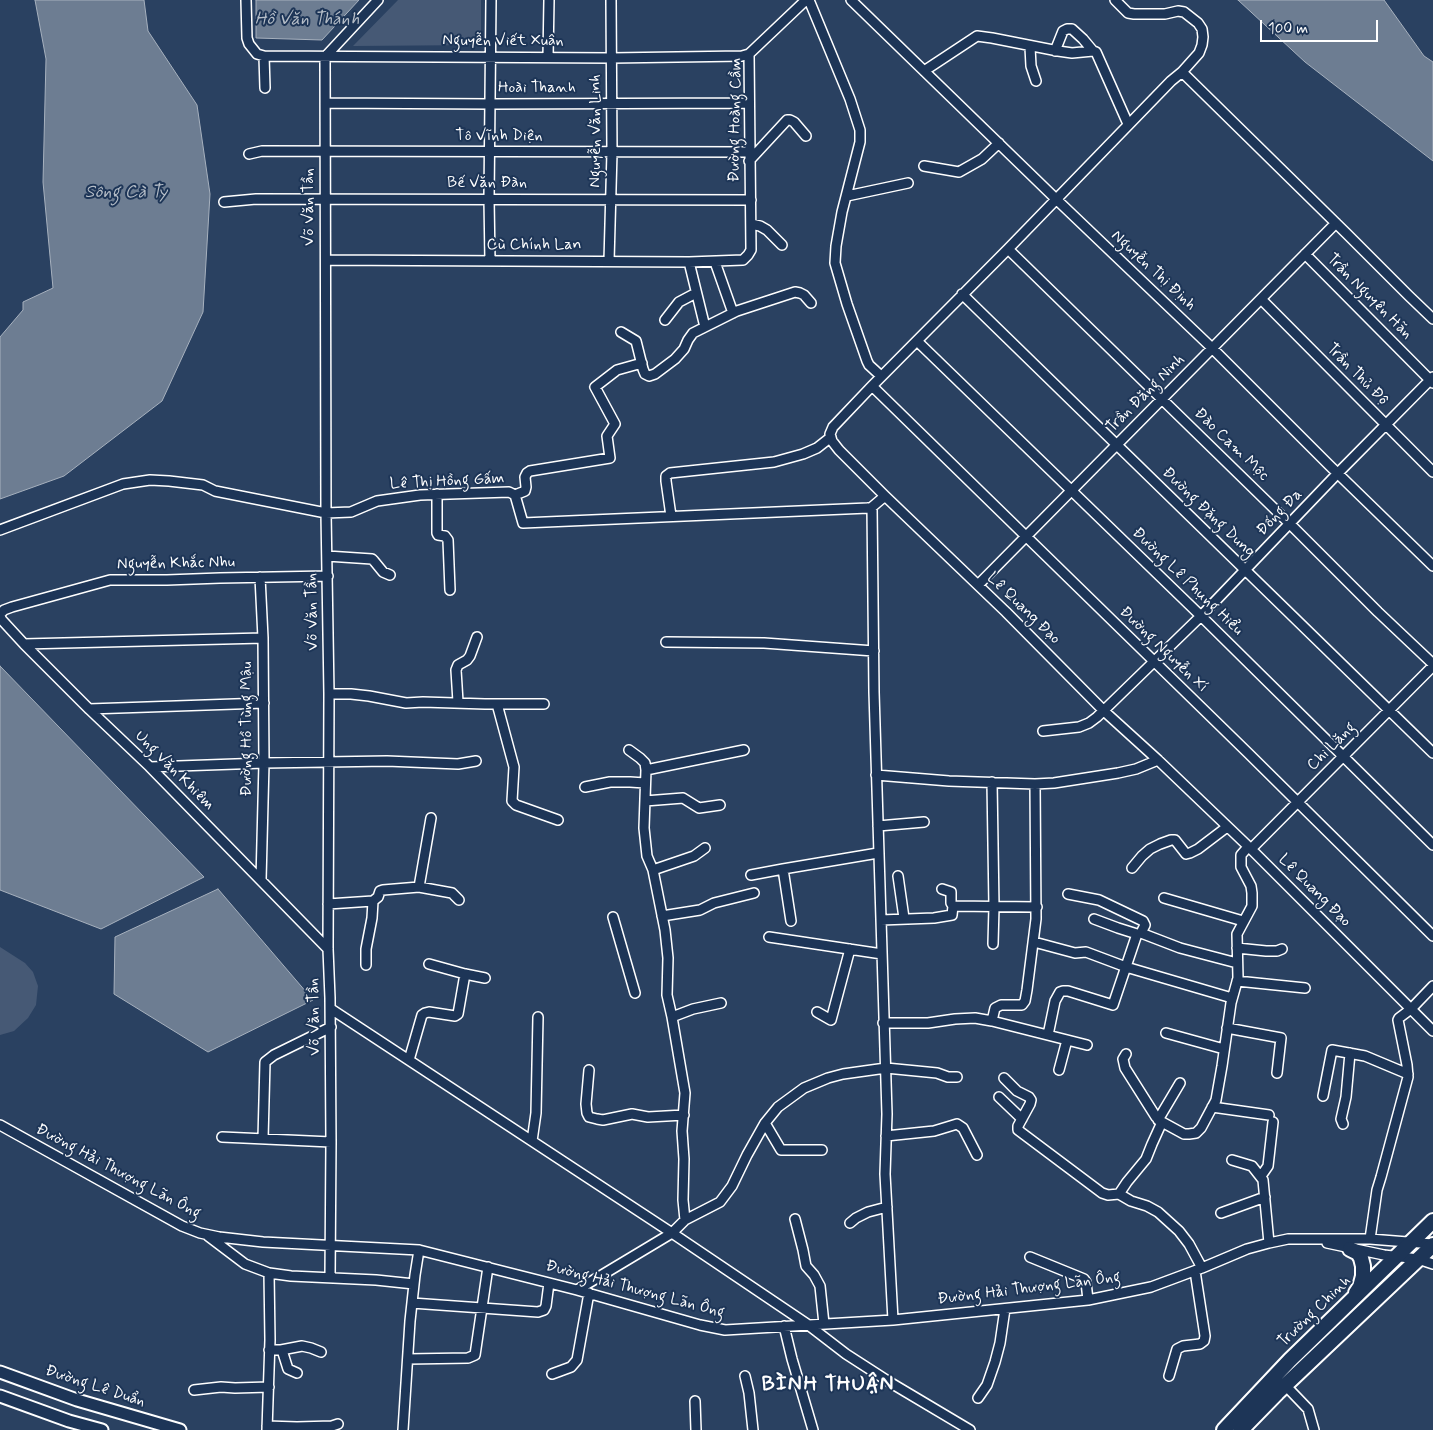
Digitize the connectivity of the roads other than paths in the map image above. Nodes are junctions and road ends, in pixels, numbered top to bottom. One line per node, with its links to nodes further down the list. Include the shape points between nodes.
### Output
1 (246, 0): 13 (street, via 247,38)
2 (378, 0): 15 (street)
3 (491, 0): 14 (street)
4 (548, 0): 16 (street)
5 (611, 0): 17 (street, Nguyễn Văn Linh)
6 (807, 0): 12 (street, Đường Hoàng Cầm); 36 (street, via 860,130)
7 (851, 0): 18 (street, Nguyễn Thị Định)
8 (1115, 0): 19 (street, via 1128,13 1178,11 1198,22 1202,29 1202,45)
9 (1030, 46): 10 (street); 18 (street, via 977,36); 20 (street)
10 (1055, 51): 11 (street); 11 (street, via 1063,31 1072,29)
11 (1092, 51): 26 (street, via 1099,56)
12 (749, 54): 17 (street, Nguyễn Viết Xuân); 25 (street, Đường Hoàng Cầm)
13 (261, 55): 15 (street, Nguyễn Viết Xuân); 21 (street)
14 (491, 56): 15 (street, Nguyễn Viết Xuân); 16 (street, Nguyễn Viết Xuân); 23 (street)
15 (325, 57): 22 (street, Võ Văn Tần)
16 (548, 57): 17 (street, Nguyễn Viết Xuân)
17 (612, 58): 24 (street, Nguyễn Văn Linh)
18 (924, 71): 28 (street, Nguyễn Thị Định)
19 (1182, 72): 26 (street); 43 (street)
20 (1036, 81)
21 (265, 88)
22 (325, 103): 23 (street, Hoài Thanh); 29 (street, Võ Văn Tần)
23 (491, 104): 24 (street, Hoài Thanh); 30 (street)
24 (612, 104): 25 (street, Hoài Thanh); 31 (street, Nguyễn Văn Linh)
25 (750, 104): 33 (street, Đường Hoàng Cầm)
26 (1128, 124): 39 (street)
27 (806, 136): 33 (street, via 794,122 786,120)
28 (999, 143): 34 (street, via 982,159 959,172); 39 (street, Nguyễn Thị Định)
29 (325, 152): 30 (street, Tô Vĩnh Diện); 32 (street, Tô Vĩnh Diện, via 262,151); 37 (street, Võ Văn Tần)
30 (490, 152): 31 (street, Tô Vĩnh Diện); 38 (street)
31 (612, 152): 33 (street, Tô Vĩnh Diện); 40 (street, Nguyễn Văn Linh)
32 (249, 154)
33 (749, 156): 41 (street, Đường Hoàng Cầm)
34 (924, 166)
35 (908, 183): 36 (street)
36 (847, 196): 66 (street, via 835,263 867,361)
37 (325, 198): 38 (street, Bế Văn Đàn); 42 (street, Bế Văn Đàn); 48 (street, Võ Văn Tần)
38 (489, 199): 40 (street, Bế Văn Đàn); 50 (street)
39 (1056, 199): 46 (street); 64 (street, Nguyễn Thị Định)
40 (611, 200): 41 (street, Bế Văn Đàn); 51 (street, Nguyễn Văn Linh)
41 (751, 200): 44 (street, Đường Hoàng Cầm)
42 (224, 202)
43 (1336, 223): 47 (street, Trần Đăng Ninh); 59 (street)
44 (751, 224): 45 (street, via 766,230); 49 (street, Đường Hoàng Cầm, via 751,250)
45 (782, 245)
46 (1008, 249): 55 (street); 69 (street, Đào Cam Mộc)
47 (1305, 254): 56 (street, Trần Đăng Ninh); 67 (street, Trần Nguyên Hãn)
48 (326, 260): 50 (street, Cù Chính Lan); 80 (street, Võ Văn Tần)
49 (743, 260): 53 (street, Cù Chính Lan)
50 (490, 261): 51 (street, Cù Chính Lan)
51 (609, 261): 52 (street, Cù Chính Lan)
52 (689, 262): 53 (street, Cù Chính Lan); 54 (street)
53 (715, 262): 58 (street)
54 (696, 293): 60 (street, via 679,302); 61 (street)
55 (962, 294): 63 (street); 72 (street, Đường Đặng Dung)
56 (1261, 299): 64 (street, Trần Đăng Ninh); 70 (street, Trần Thủ Độ)
57 (811, 303): 58 (street, via 800,292 795,292)
58 (733, 313): 61 (street)
59 (1433, 319)
60 (665, 320)
61 (705, 327): 65 (street, via 693,333 681,354 655,374 645,374)
62 (621, 332): 65 (street, via 636,341)
63 (918, 341): 66 (street); 75 (street, Đường Lê Phụng Hiểu)
64 (1212, 348): 69 (street, Trần Đăng Ninh); 74 (street, Nguyễn Thị Định)
65 (642, 363): 77 (street, via 617,370 595,387 615,424 607,436 610,458 530,471 525,477 524,491)
66 (881, 376): 68 (street)
67 (1432, 380): 70 (street, Đống Đa)
68 (872, 386): 71 (street, via 833,427); 84 (street, Đường Nguyễn Xí)
69 (1162, 399): 72 (street, Trần Đăng Ninh); 82 (street, Đào Cam Mộc)
70 (1386, 425): 73 (street, Trần Thủ Độ); 74 (street, Đống Đa)
71 (831, 437): 78 (street, Lê Quang Đạo, via 839,450); 81 (street, via 817,448 774,462 670,473 666,482)
72 (1117, 445): 75 (street, Trần Đăng Ninh); 87 (street, Đường Đặng Dung)
73 (1433, 472)
74 (1338, 473): 82 (street, Đống Đa); 86 (street, Nguyễn Thị Định)
75 (1071, 491): 84 (street, Trần Đăng Ninh); 94 (street, Đường Lê Phụng Hiểu)
76 (437, 494): 77 (street, Lê Thị Hồng Gấm, via 505,492); 80 (street, Lê Thị Hồng Gấm, via 377,501 351,512); 92 (street, via 437,533 448,540)
77 (515, 495): 81 (street, Lê Thị Hồng Gấm, via 523,523)
78 (885, 496): 79 (street); 91 (street, Lê Quang Đạo)
79 (872, 506): 81 (street, Lê Thị Hồng Gấm); 99 (street)
80 (326, 513): 83 (street, Lê Thị Hồng Gấm, via 215,491 203,485 150,480 118,486); 85 (street, Võ Văn Tần)
81 (671, 516)
82 (1290, 524): 87 (street, Đống Đa); 101 (street, Đào Cam Mộc)
83 (0, 530)
84 (1026, 537): 91 (street, Trần Đăng Ninh); 100 (street, Đường Nguyễn Xí)
85 (327, 556): 88 (street, via 372,560); 89 (street, Võ Văn Tần)
86 (1433, 566)
87 (1245, 571): 94 (street, Đống Đa); 109 (street, Đường Đặng Dung)
88 (390, 575)
89 (328, 576): 90 (street, Nguyễn Khắc Nhu); 102 (street, Võ Văn Tần)
90 (260, 577): 93 (street, Nguyễn Khắc Nhu, via 110,580 12,607); 96 (street, Đường Hồ Tùng Mậu)
91 (978, 586): 108 (street, Lê Quang Đạo)
92 (450, 590)
93 (0, 614): 98 (street, Ung Văn Khiêm)
94 (1201, 616): 100 (street, Đống Đa); 114 (street, Đường Lê Phụng Hiểu)
95 (477, 637): 103 (street, via 470,656 456,670)
96 (263, 638): 98 (street); 104 (street, Đường Hồ Tùng Mậu)
97 (666, 642): 99 (street, via 764,643)
98 (24, 644): 107 (street, Ung Văn Khiêm)
99 (874, 651): 121 (street)
100 (1154, 662): 108 (street, Đống Đa); 127 (street, Đường Nguyễn Xí)
101 (1433, 665): 109 (street, Chi Lăng)
102 (329, 694): 103 (street, via 369,696 406,703); 117 (street, Võ Văn Tần)
103 (458, 702): 105 (street)
104 (264, 703): 107 (street); 118 (street, Đường Hồ Tùng Mậu)
105 (497, 704): 106 (street); 130 (street, via 514,767 512,801)
106 (544, 704)
107 (89, 709): 119 (street, Ung Văn Khiêm)
108 (1104, 710): 110 (street, Đống Đa, via 1079,727); 115 (street, Lê Quang Đạo)
109 (1390, 710): 113 (street, Đường Đặng Dung); 114 (street, Chi Lăng)
110 (1044, 731)
111 (629, 750): 120 (street, via 645,763)
112 (744, 750): 120 (street)
113 (1433, 753)
114 (1343, 757): 127 (street, Chi Lăng); 134 (street, Đường Lê Phụng Hiểu)
115 (1158, 760): 124 (street, via 1118,772); 133 (street, Lê Quang Đạo)
116 (476, 761): 117 (street, via 458,764)
117 (329, 762): 118 (street); 151 (street, Võ Văn Tần)
118 (264, 763): 119 (street); 143 (street, Đường Hồ Tùng Mậu)
119 (150, 767): 143 (street, Ung Văn Khiêm)
120 (646, 770): 123 (street)
121 (876, 775): 122 (street); 132 (street)
122 (992, 782): 124 (street); 153 (street)
123 (645, 783): 125 (street, via 618,782); 126 (street)
124 (1035, 784): 154 (street)
125 (585, 787)
126 (644, 801): 128 (street, via 683,798 699,808); 140 (street, via 647,856)
127 (1298, 802): 136 (street, Chi Lăng); 163 (street, Đường Nguyễn Xí)
128 (720, 805)
129 (431, 818): 144 (street)
130 (558, 820)
131 (924, 822): 132 (street)
132 (878, 826): 137 (street)
133 (1227, 827): 136 (street, Lê Quang Đạo); 138 (street, via 1190,854 1186,854 1175,840 1160,844 1150,849)
134 (1433, 845)
135 (705, 848): 140 (street, via 694,856)
136 (1249, 848): 161 (street, via 1240,860 1251,886 1252,900); 185 (street, Lê Quang Đạo)
137 (878, 853): 139 (street); 160 (street)
138 (1132, 868)
139 (783, 869): 141 (street); 159 (street)
140 (653, 870): 155 (street)
141 (751, 875)
142 (898, 876): 157 (street)
143 (261, 880): 168 (street, Ung Văn Khiêm)
144 (419, 887): 149 (street, via 452,893); 150 (street, via 383,890)
145 (942, 890): 152 (street, via 951,892)
146 (754, 893): 155 (street, via 700,910)
147 (1068, 894): 162 (street, via 1099,900 1143,921 1145,925)
148 (1164, 898): 161 (street)
149 (459, 900)
150 (373, 901): 151 (street); 174 (street)
151 (328, 904): 168 (street, Võ Văn Tần)
152 (953, 906): 153 (street); 157 (street, via 952,915)
153 (994, 907): 154 (street); 166 (street)
154 (1037, 907): 165 (street)
155 (662, 916): 188 (street, via 667,945 667,995)
156 (613, 917): 181 (street)
157 (904, 918): 160 (street)
158 (1094, 919): 162 (street)
159 (791, 920)
160 (881, 920): 171 (street)
161 (1244, 921): 167 (street, via 1237,934)
162 (1139, 934): 172 (street); 175 (street)
163 (1433, 936)
164 (768, 937): 169 (street)
165 (1034, 942): 175 (street, via 1075,953 1086,952); 189 (street, via 1024,1004 997,1006)
166 (993, 944)
167 (1237, 948): 170 (street); 172 (street)
168 (328, 949): 184 (street, Võ Văn Tần)
169 (850, 949): 171 (street); 186 (street, via 831,1020)
170 (1282, 949)
171 (882, 954): 190 (street)
172 (1237, 963): 178 (street)
173 (429, 964): 176 (street)
174 (366, 965)
175 (1126, 967): 182 (street); 195 (street, via 1113,1005 1068,991 1060,992)
176 (465, 974): 177 (street); 201 (street, via 458,1014 429,1012 422,1015)
177 (485, 978)
178 (1237, 981): 180 (street); 182 (street)
179 (1433, 986): 185 (street)
180 (1305, 988)
181 (635, 993)
182 (1232, 998): 192 (street)
183 (721, 1003): 188 (street)
184 (331, 1009): 191 (street, Võ Văn Tần); 201 (street)
185 (1411, 1009): 193 (street, Lê Quang Đạo); 206 (street, via 1398,1018)
186 (817, 1012)
187 (538, 1017): 222 (street, via 536,1113)
188 (672, 1017): 213 (street, via 685,1092)
189 (992, 1021): 190 (street, via 975,1018); 195 (street)
190 (884, 1023): 202 (street)
191 (331, 1027): 221 (street, via 265,1062); 223 (street, Võ Văn Tần)
192 (1227, 1028): 198 (street); 205 (street, via 1281,1038)
193 (1433, 1030)
194 (1166, 1033): 198 (street)
195 (1048, 1035): 196 (street)
196 (1067, 1040): 197 (street); 204 (street)
197 (1087, 1045)
198 (1224, 1049): 212 (street)
199 (1350, 1053): 206 (street); 210 (street, via 1332,1050); 217 (street)
200 (1126, 1054): 215 (street, via 1123,1060 1125,1068)
201 (408, 1060): 222 (street)
202 (886, 1068): 207 (street); 216 (street, via 843,1074 810,1085 778,1107); 219 (street)
203 (589, 1070): 213 (street, via 586,1104 590,1117 603,1120 632,1114 648,1117)
204 (1059, 1070)
205 (1277, 1073)
206 (1408, 1074): 238 (street, via 1377,1190)
207 (958, 1077)
208 (1004, 1078): 214 (street, via 1031,1100)
209 (1180, 1083): 215 (street)
210 (1323, 1096)
211 (999, 1097): 214 (street)
212 (1212, 1107): 215 (street, via 1201,1128 1193,1134 1184,1134); 227 (street, via 1271,1119 1268,1166)
213 (684, 1115): 233 (street)
214 (1022, 1118): 228 (street, via 1018,1130 1030,1140 1102,1194)
215 (1160, 1121): 228 (street, via 1146,1159)
216 (765, 1123): 224 (street, via 781,1150); 233 (street, via 724,1198 717,1205)
217 (1343, 1124)
218 (0, 1125): 237 (street, Đường Hải Thượng Lãn Ông, via 182,1226)
219 (886, 1136): 225 (street, via 934,1131 957,1124 963,1128); 230 (street)
220 (222, 1137): 221 (street)
221 (263, 1139): 223 (street)
222 (532, 1141): 236 (street)
223 (331, 1142): 242 (street, Võ Văn Tần)
224 (822, 1150)
225 (977, 1155)
226 (1232, 1160): 227 (street, via 1252,1166)
227 (1261, 1176): 229 (street)
228 (1119, 1194): 251 (street, via 1150,1207 1167,1219 1189,1244)
229 (1265, 1197): 231 (street); 241 (street)
230 (887, 1207): 235 (street, via 868,1212); 263 (street)
231 (1221, 1214)
232 (795, 1219): 265 (street, via 806,1266 820,1286)
233 (685, 1220): 236 (street)
234 (1433, 1221): 240 (highway, Trường Chinh)
235 (850, 1223)
236 (672, 1233): 256 (street); 264 (street)
237 (208, 1235): 242 (street, Đường Hải Thượng Lãn Ông, via 263,1242); 252 (street, via 245,1264)
238 (1370, 1239): 239 (street, Đường Hải Thượng Lãn Ông); 240 (street, Đường Hải Thượng Lãn Ông)
239 (1313, 1240): 241 (street, Đường Hải Thượng Lãn Ông); 244 (street, Đường Hải Thượng Lãn Ông)
240 (1411, 1242): 243 (street, Đường Hải Thượng Lãn Ông); 246 (highway, Trường Chinh)
241 (1269, 1243): 251 (street, Đường Hải Thượng Lãn Ông)
242 (331, 1245): 245 (street, Đường Hải Thượng Lãn Ông); 253 (street, Võ Văn Tần)
243 (1433, 1245): 248 (highway, Trường Chinh)
244 (1350, 1248): 246 (street, Đường Hải Thượng Lãn Ông); 259 (highway, via 1358,1253 1363,1266 1360,1286)
245 (419, 1250): 250 (street, Đường Hải Thượng Lãn Ông); 255 (street)
246 (1396, 1256): 248 (street, Đường Hải Thượng Lãn Ông); 259 (highway, Trường Chinh)
247 (1030, 1257): 258 (street, via 1084,1279)
248 (1418, 1259): 249 (street, Đường Hải Thượng Lãn Ông); 276 (highway, Trường Chinh)
249 (1433, 1264)
250 (488, 1266): 254 (street, Đường Hải Thượng Lãn Ông); 261 (street)
251 (1198, 1269): 258 (street, Đường Hải Thượng Lãn Ông, via 1151,1286); 275 (street, via 1204,1341 1177,1349)
252 (269, 1273): 253 (street); 267 (street)
253 (330, 1278): 255 (street)
254 (549, 1283): 256 (street, Đường Hải Thượng Lãn Ông); 261 (street, via 546,1306 542,1311)
255 (414, 1284): 260 (street)
256 (577, 1290): 257 (street, Đường Hải Thượng Lãn Ông)
257 (588, 1293): 266 (street, Đường Hải Thượng Lãn Ông, via 718,1329); 273 (street, via 577,1360 572,1366)
258 (1088, 1300): 262 (street, Đường Hải Thượng Lãn Ông)
259 (1350, 1302): 293 (highway, Trường Chinh)
260 (412, 1303): 261 (street); 270 (street)
261 (482, 1307): 270 (street, via 475,1355 468,1358)
262 (1006, 1309): 263 (street, Đường Hải Thượng Lãn Ông); 280 (street, via 995,1362)
263 (892, 1320): 265 (street, Đường Hải Thượng Lãn Ông)
264 (807, 1324): 265 (street, Đường Hải Thượng Lãn Ông); 266 (street, Đường Hải Thượng Lãn Ông); 292 (street, via 846,1354)
265 (824, 1324)
266 (784, 1326): 291 (street)
267 (269, 1350): 268 (street); 277 (street)
268 (282, 1350): 269 (street, via 302,1346); 272 (street, via 288,1369)
269 (321, 1352)
270 (408, 1359): 288 (street)
271 (0, 1372): 281 (main road, Đường Lê Duẩn)
272 (297, 1373)
273 (552, 1374)
274 (745, 1376): 290 (street)
275 (1169, 1376)
276 (1285, 1385): 294 (highway, Trường Chinh); 295 (street, via 1308,1409)
277 (269, 1387): 278 (street, via 221,1386); 285 (street)
278 (194, 1390)
279 (0, 1396): 284 (main road)
280 (978, 1398)
281 (77, 1400): 284 (main road); 287 (main road, Đường Lê Duẩn)
282 (695, 1401): 289 (street)
283 (338, 1424): 285 (street)
284 (68, 1426): 286 (main road)
285 (267, 1428)
286 (102, 1430)
287 (180, 1430)
288 (403, 1430)
289 (696, 1430)
290 (752, 1430)
291 (813, 1430)
292 (970, 1430)
293 (1224, 1430)
294 (1241, 1430)
295 (1314, 1430)

